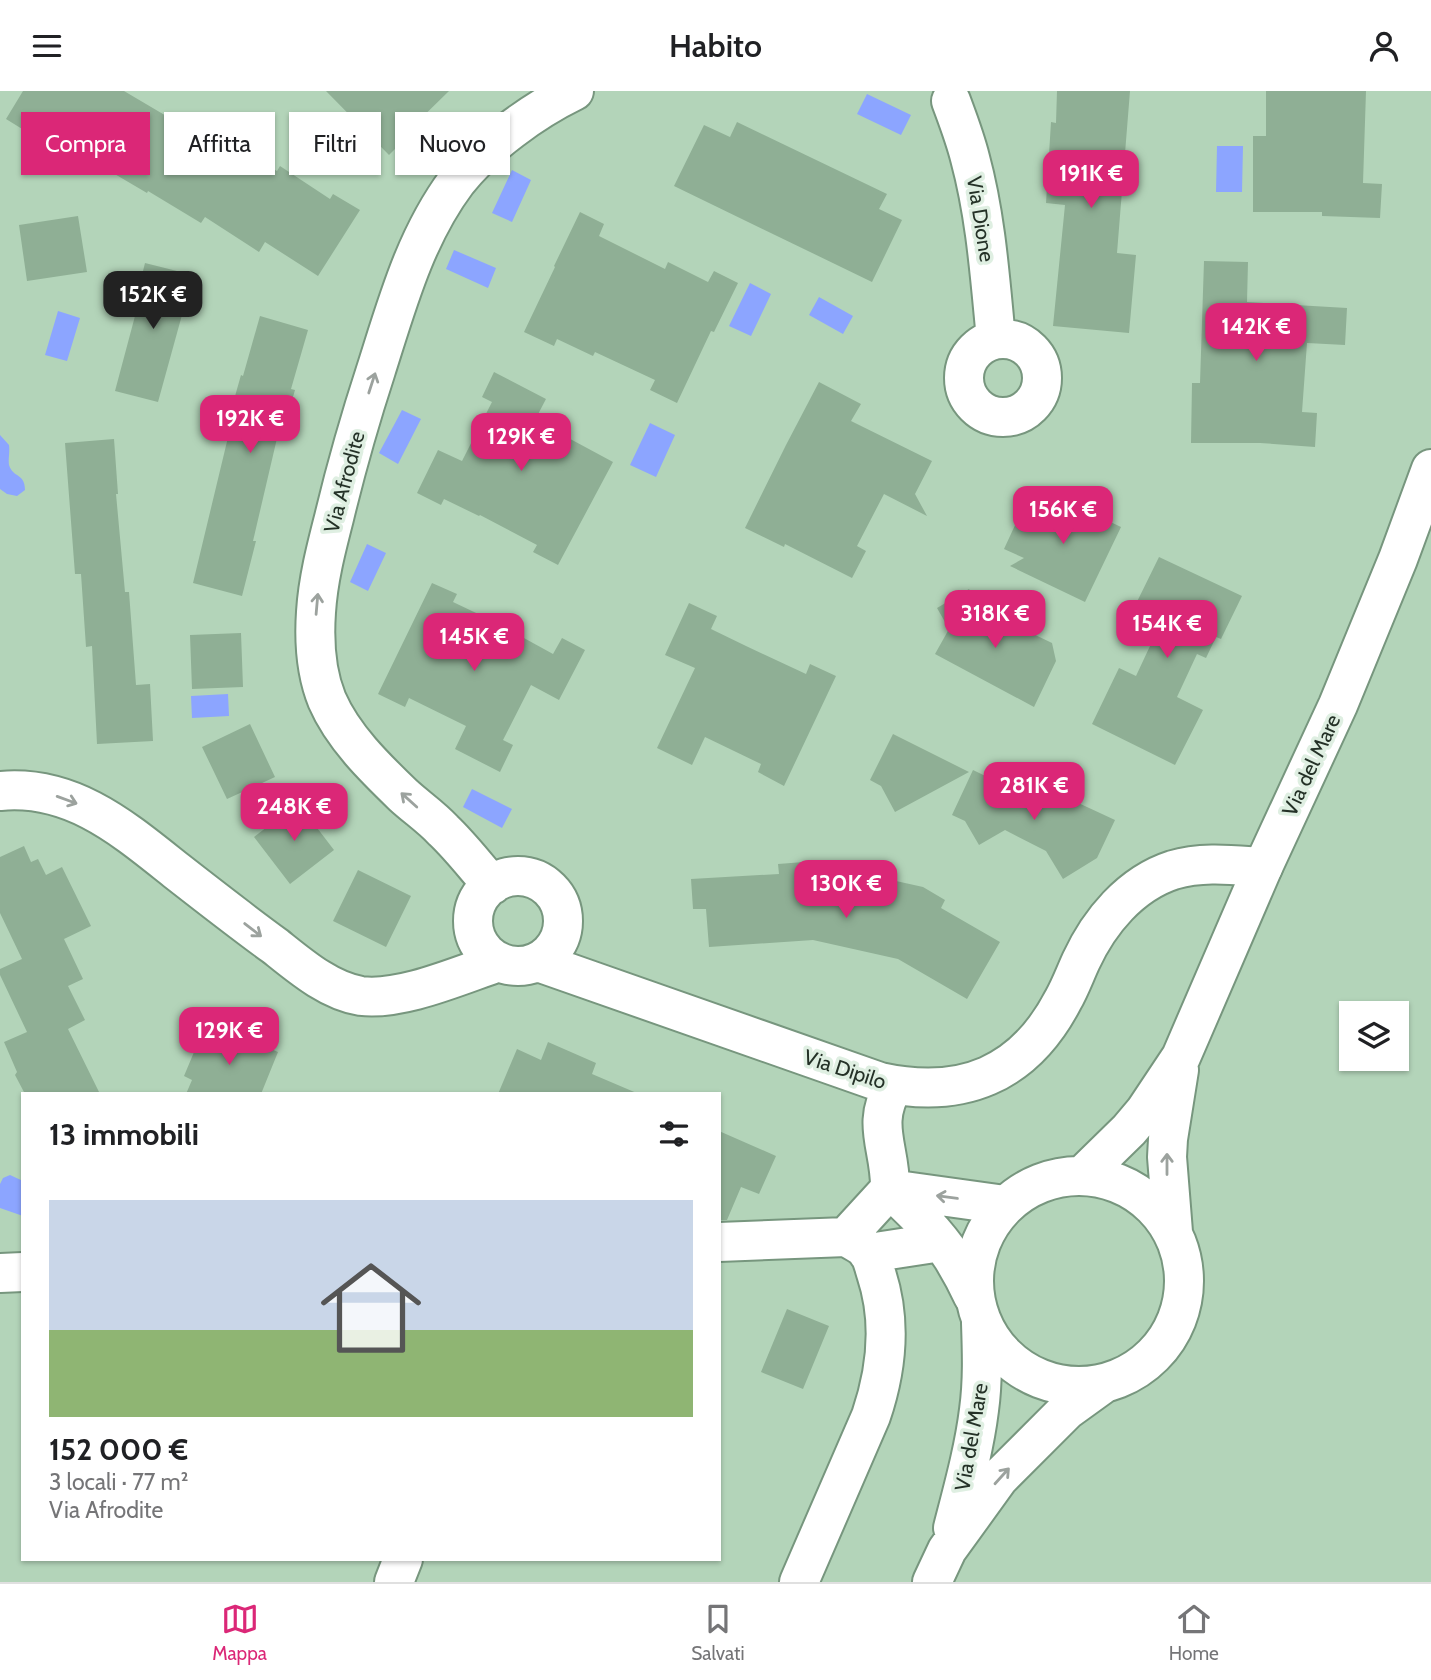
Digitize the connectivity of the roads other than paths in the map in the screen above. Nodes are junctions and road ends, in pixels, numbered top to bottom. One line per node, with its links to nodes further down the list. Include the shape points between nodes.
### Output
1 (574, 91): 7 (street, Via Afrodite, one-way to 1, via 340,724 317,663 318,588 366,402 407,275 432,219 457,182 488,150 536,112)
2 (949, 94): 3 (street, Via Dione, via 979,196)
3 (996, 339)
4 (1431, 469): 6 (street, Via del Mare, via 1348,683)
5 (0, 791): 9 (street, one-way to 9, via 54,795 114,822 293,961 347,992 368,996 402,993)
6 (1263, 867): 10 (street, Via del Mare); 11 (street, Via Dipilo, via 1191,866 1151,881 1107,918 1056,1012 1013,1062 985,1079 964,1084 941,1088)
7 (492, 885): 8 (street, via 522,877 548,887 557,898 563,926 560,939); 9 (street, via 480,898 473,918 478,942)
8 (545, 956): 9 (street, via 525,966); 11 (street, Via Dipilo, via 589,981)
9 (499, 962)
10 (1181, 1057): 12 (street, Via del Mare, via 1145,1111); 15 (street, Via del Mare, one-way to 10, via 1167,1157)
11 (894, 1085): 13 (street, via 881,1121)
12 (1083, 1175): 14 (street, via 1054,1178 1028,1188); 15 (street, via 1110,1180 1135,1192 1157,1210)
13 (890, 1189): 14 (street, one-way to 13); 17 (street); 18 (street)
14 (1005, 1205): 21 (street, via 985,1231 974,1262)
15 (1172, 1232): 22 (street, via 1183,1262 1184,1294 1175,1325 1157,1352 1133,1372)
16 (721, 1242): 18 (street)
17 (941, 1242): 18 (street); 21 (street, via 959,1268)
18 (858, 1245): 26 (street, via 884,1305 887,1337 882,1378 871,1416)
19 (21, 1272): 20 (street)
20 (0, 1273)
21 (977, 1309): 22 (street, via 1001,1354 1031,1376 1066,1386); 24 (street, Via del Mare, via 982,1353 979,1410 964,1487)
22 (1103, 1384): 24 (street, Via del Mare, one-way to 22, via 999,1478 1067,1410)
23 (402, 1561): 25 (street)
24 (940, 1566)
25 (394, 1582)
26 (799, 1582)

